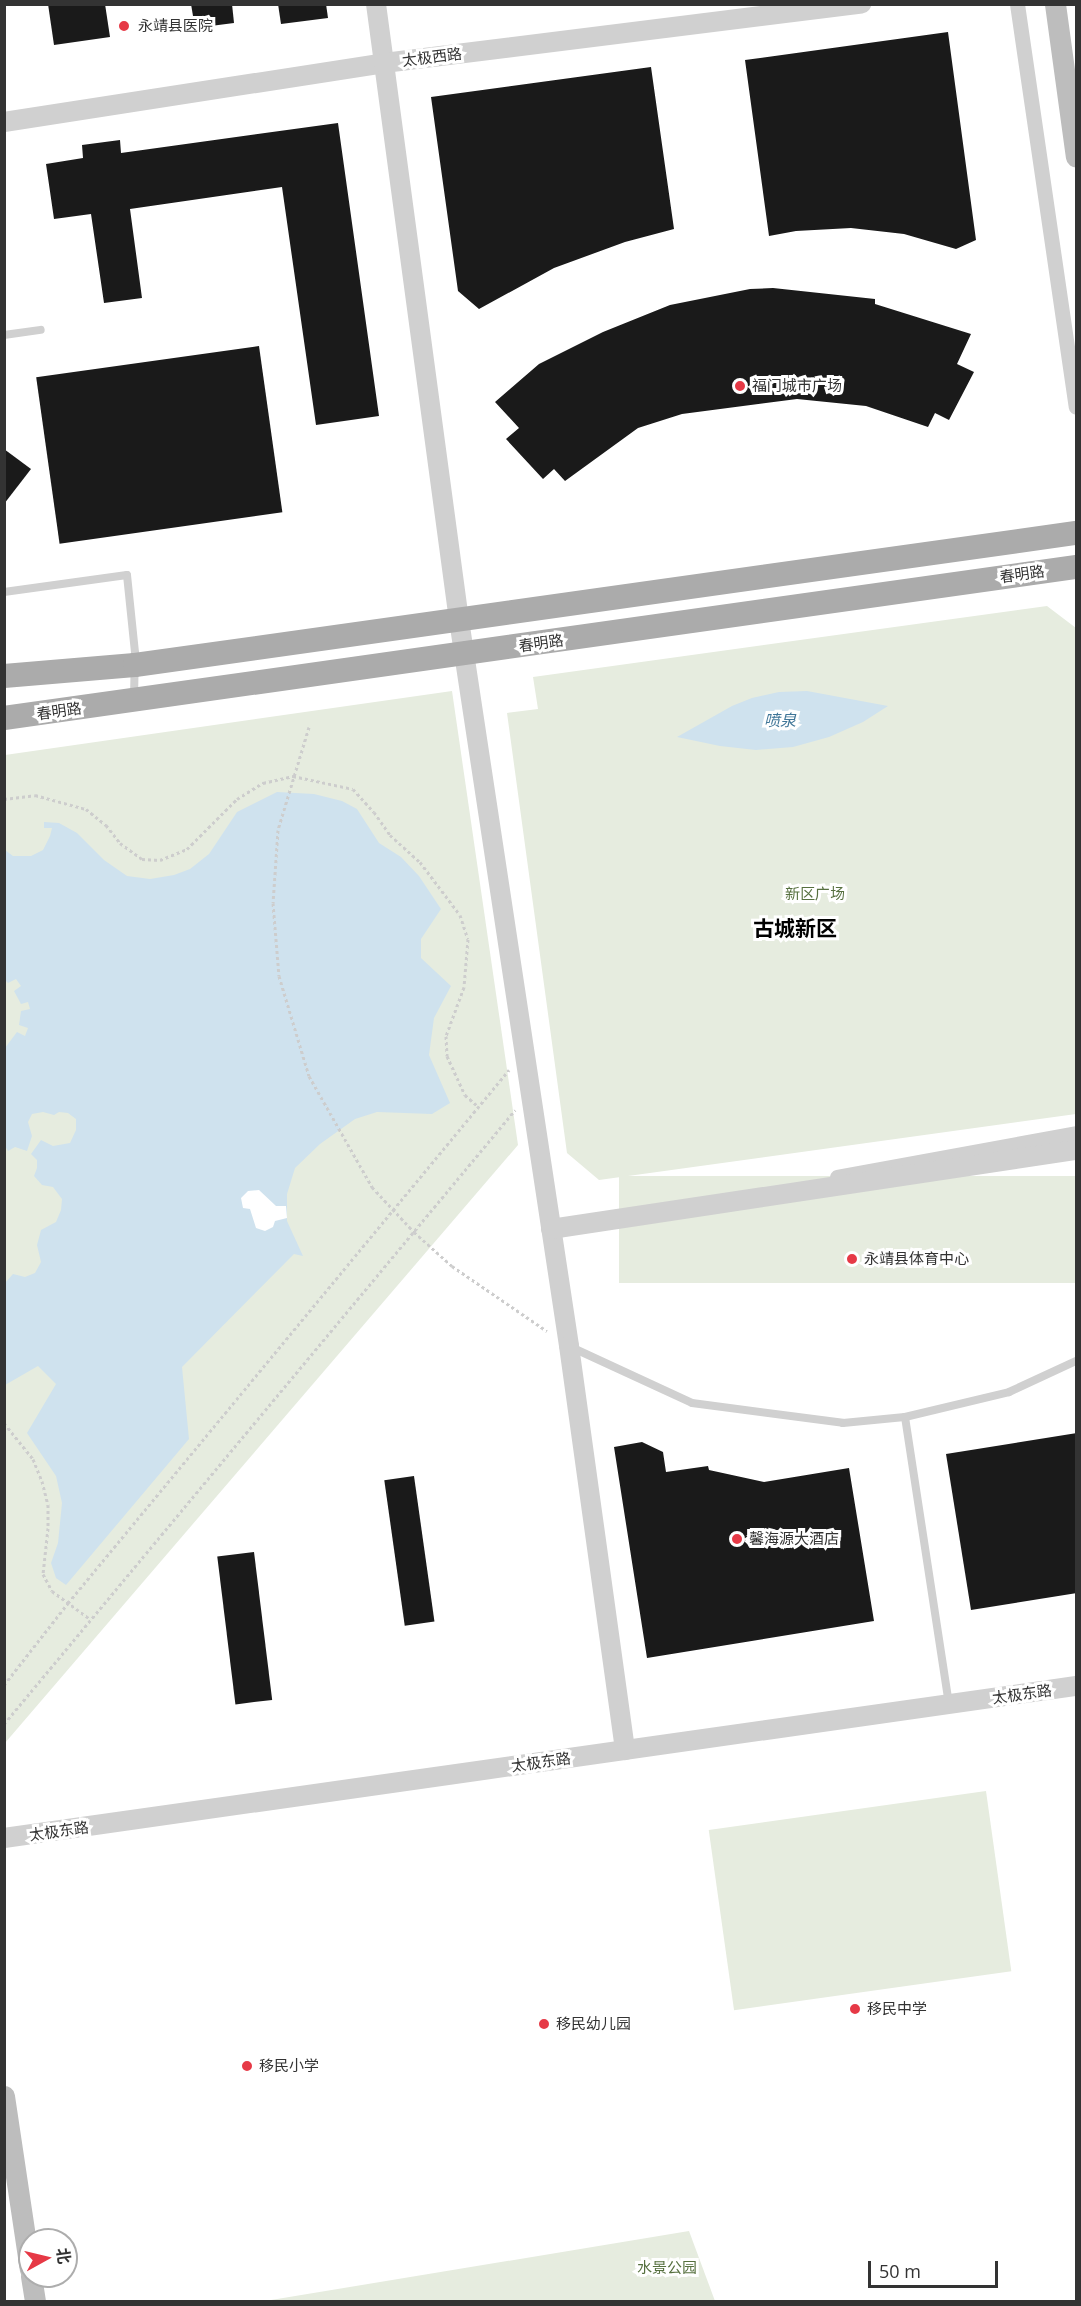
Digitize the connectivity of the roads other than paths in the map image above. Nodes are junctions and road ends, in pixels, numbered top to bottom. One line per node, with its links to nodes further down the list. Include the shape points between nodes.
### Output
1 (376, 4): 5 (street)
2 (861, 4): 5 (street, 太极西路)
3 (1017, 4): 10 (street)
4 (1055, 4): 7 (main road)
5 (384, 63): 6 (street, 太极西路); 14 (street)
6 (4, 122)
7 (1077, 157)
8 (41, 330): 9 (lane)
9 (4, 335)
10 (1077, 407)
11 (1077, 533): 14 (main road)
12 (1077, 567): 15 (main road, 春明路)
13 (4, 592): 16 (lane, via 127,575)
14 (459, 620): 15 (street); 16 (main road)
15 (464, 653): 18 (main road, 春明路); 22 (street)
16 (135, 665): 17 (main road); 18 (lane)
17 (4, 676)
18 (134, 700): 19 (main road, 春明路)
19 (4, 718)
20 (1077, 1133): 22 (street)
21 (1077, 1150): 22 (street)
22 (551, 1229): 23 (street)
23 (569, 1346): 25 (lane, via 692,1403 843,1423); 28 (street)
24 (1077, 1361): 25 (lane, via 1009,1392)
25 (905, 1417): 27 (lane)
26 (1077, 1686): 27 (street, 太极东路)
27 (949, 1704): 28 (street, 太极东路)
28 (625, 1750): 29 (street, 太极东路)
29 (4, 1838)
30 (4, 2096): 31 (main road)
31 (24, 2228)

